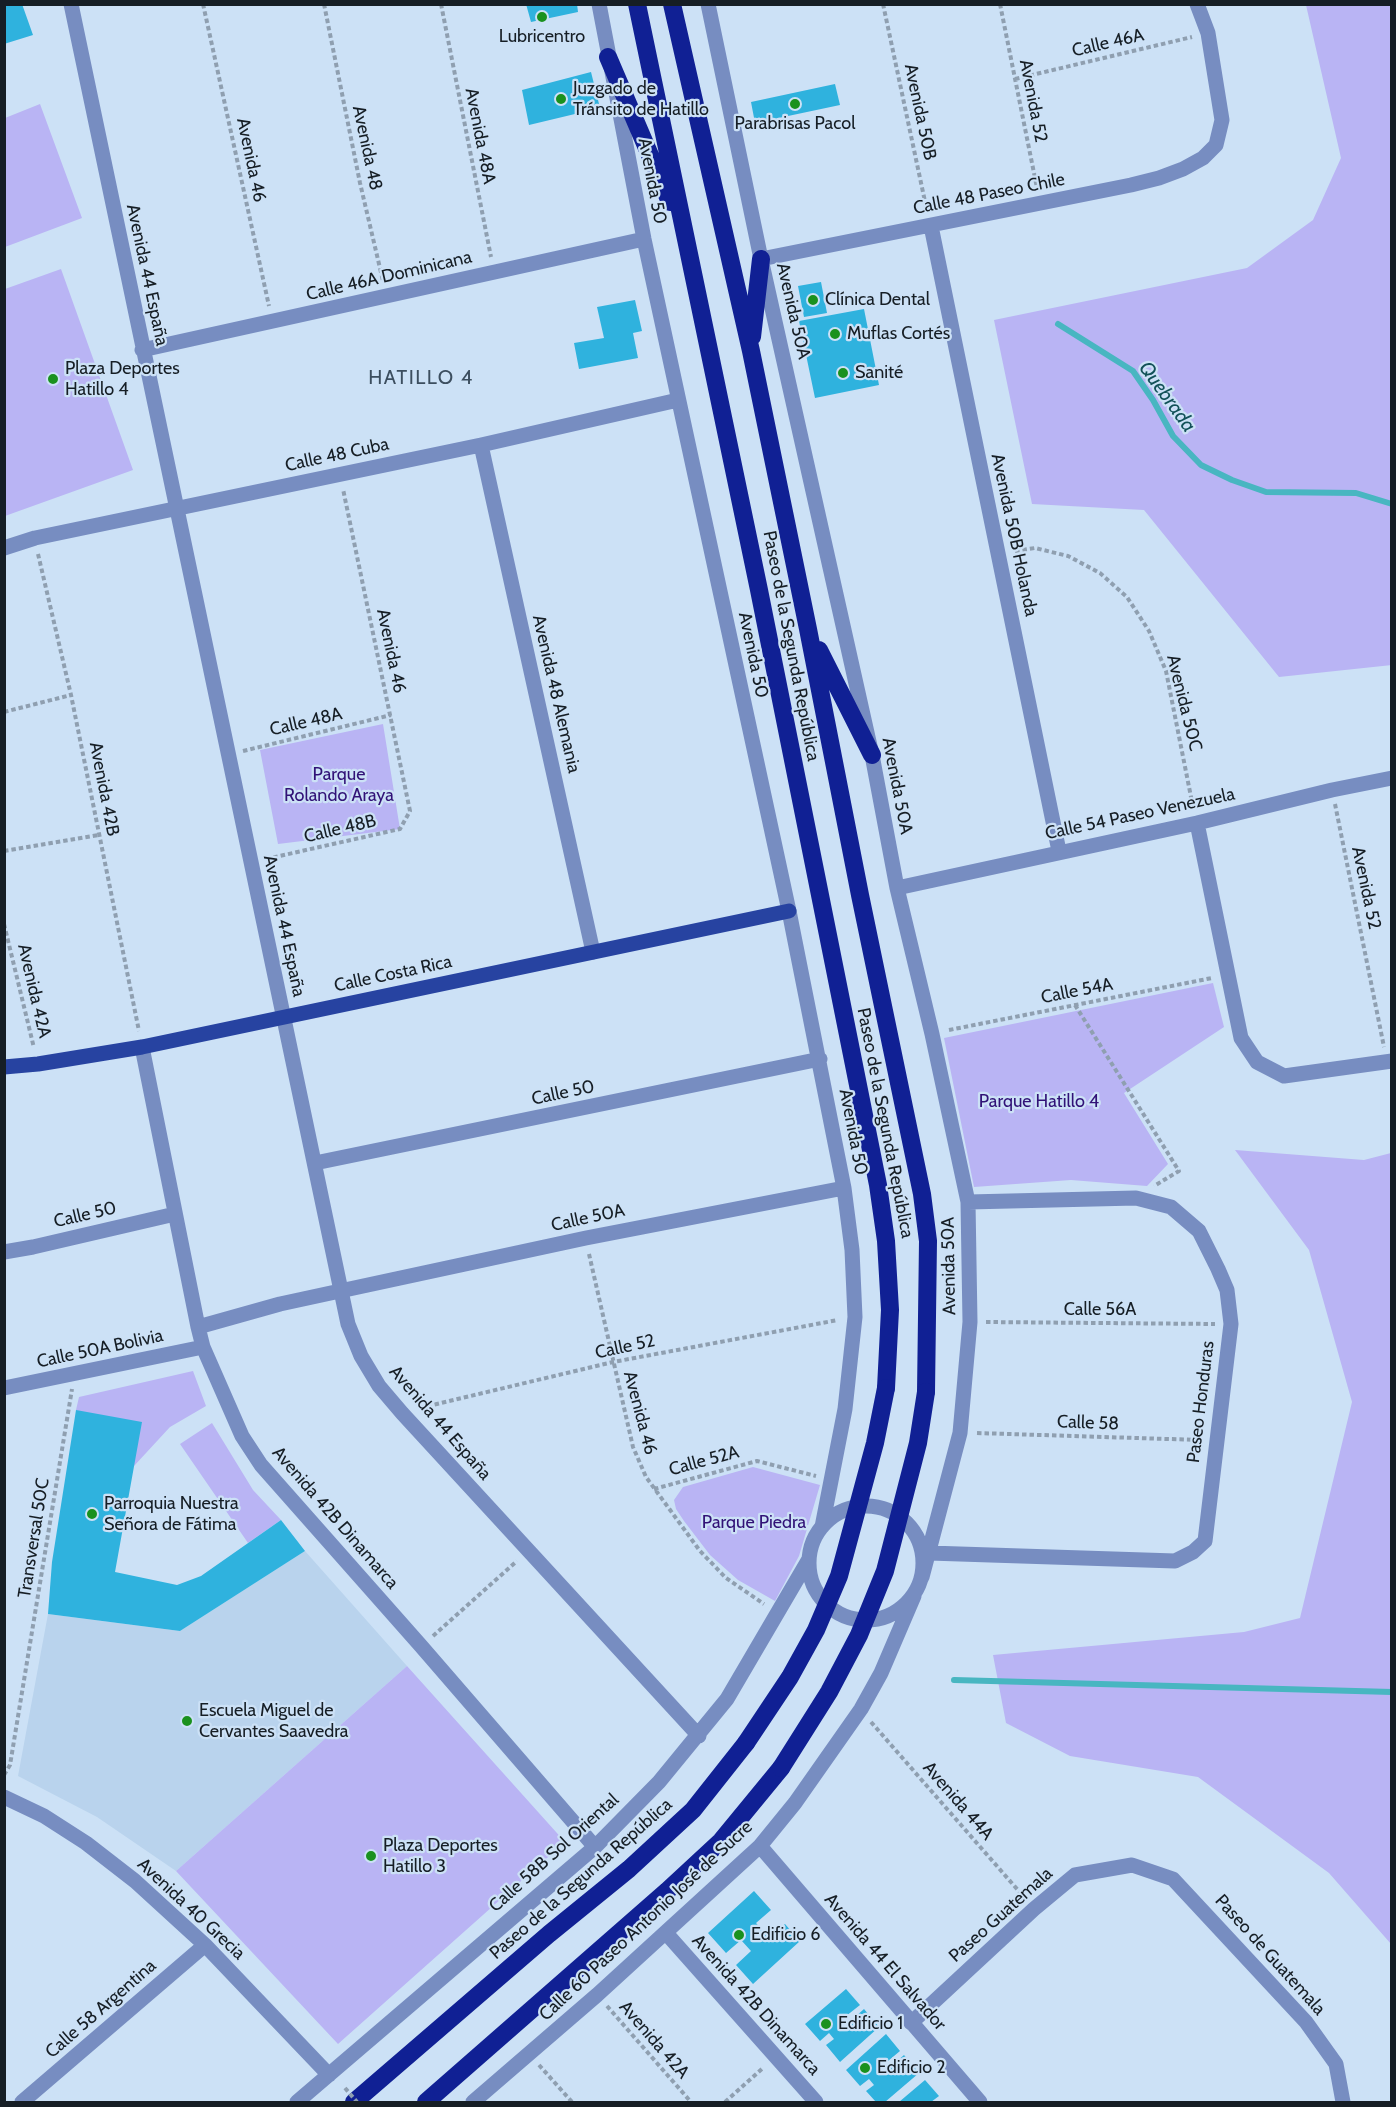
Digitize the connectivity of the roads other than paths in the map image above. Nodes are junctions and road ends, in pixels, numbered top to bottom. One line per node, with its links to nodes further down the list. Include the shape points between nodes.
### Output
1 (71, 4): 12 (street, Avenida 44 España)
2 (599, 4): 7 (street, Avenida 50)
3 (637, 4): 10 (highway, Paseo de la Segunda República)
4 (672, 4): 13 (highway, Paseo de la Segunda República)
5 (708, 4): 11 (street, Avenida 50A)
6 (1197, 4): 8 (street, Calle 48 Paseo Chile, via 1208,33 1222,120 1216,145 1203,158 1159,178)
7 (608, 57): 9 (street, Avenida 50); 10 (highway)
8 (930, 226): 11 (street, Calle 48 Paseo Chile); 22 (street, Avenida 50B Holanda)
9 (644, 239): 12 (street, Calle 46A Dominicana); 14 (street, Avenida 50)
10 (686, 240): 54 (highway, Paseo de la Segunda República, bridge, via 879,1185 890,1310 886,1388 839,1576 790,1677 746,1743 693,1810 637,1862)
11 (761, 259): 13 (highway); 19 (street, Avenida 50A)
12 (142, 350): 16 (street, Avenida 44 España)
13 (751, 351): 18 (highway, Paseo de la Segunda República)
14 (678, 400): 15 (street, Calle 48 Cuba); 24 (street, Avenida 50)
15 (481, 445): 16 (street, Calle 48 Cuba); 25 (street, Avenida 48 Alemania)
16 (177, 507): 17 (street, Calle 48 Cuba); 26 (street, Avenida 44 España)
17 (4, 548)
18 (808, 629): 19 (highway); 57 (highway, Paseo de la Segunda República, bridge, via 922,1194 928,1241 926,1392 918,1443 885,1571 834,1683 781,1768 721,1841)
19 (872, 755): 23 (street, Avenida 50A)
20 (1392, 778): 21 (street, Calle 54 Paseo Venezuela)
21 (1197, 823): 22 (street, Calle 54 Paseo Venezuela); 29 (street, via 1241,1038 1257,1062 1284,1076)
22 (1059, 851): 23 (street, Calle 54 Paseo Venezuela)
23 (897, 888): 33 (street, Avenida 50A)
24 (789, 911): 25 (main road, Calle Costa Rica); 28 (street, Avenida 50)
25 (594, 952): 26 (main road, Calle Costa Rica)
26 (283, 1017): 27 (main road, Calle Costa Rica); 31 (street, Avenida 44 España)
27 (142, 1047): 30 (main road, Calle Costa Rica); 34 (street, Avenida 42B Dinamarca)
28 (820, 1059): 31 (street, Calle 50); 32 (street, Avenida 50)
29 (1390, 1062)
30 (4, 1066)
31 (315, 1163): 36 (street, Avenida 44 España)
32 (844, 1188): 36 (street, Calle 50A); 40 (street, Avenida 50, via 855,1317 845,1409)
33 (968, 1202): 41 (street, Avenida 50A, via 970,1322 960,1433); 41 (street, Paseo Honduras, via 1136,1198 1171,1207 1199,1231 1209,1250 1227,1290 1231,1324 1205,1541 1193,1552 1175,1561)
34 (175, 1214): 35 (street, Calle 50); 37 (street, Avenida 42B Dinamarca)
35 (4, 1252)
36 (340, 1291): 37 (street); 45 (street, Avenida 44 España, via 361,1356 379,1386)
37 (198, 1327): 38 (street, Avenida 42B Dinamarca)
38 (203, 1347): 39 (street, Calle 50A Bolivia); 48 (street, Avenida 42B Dinamarca, via 242,1436 261,1466)
39 (4, 1388)
40 (822, 1527): 42 (street, via 812,1543); 43 (street, via 836,1514 854,1507 873,1506 892,1512 918,1540 923,1558)
41 (928, 1553): 43 (street, Avenida 50A)
42 (809, 1559): 44 (street, via 816,1591 826,1604 855,1620 888,1617); 45 (street, Calle 58B Sol Oriental, via 728,1699)
43 (921, 1578): 44 (street)
44 (914, 1596): 47 (street, Calle 60 Paseo Antonio José de Sucre, via 861,1709)
45 (699, 1736): 48 (street, Calle 58B Sol Oriental)
46 (4, 1797): 51 (street, Avenida 40 Grecia, via 44,1816 86,1844 135,1881)
47 (760, 1846): 50 (street, Calle 60 Paseo Antonio José de Sucre); 52 (street, Avenida 44 El Salvador)
48 (595, 1847): 53 (street, Calle 58B Sol Oriental)
49 (1132, 1865): 52 (street, Paseo Guatemala, via 1075,1875); 61 (street, Paseo de Guatemala, via 1173,1879 1306,2022 1336,2064)
50 (666, 1933): 58 (street, Calle 60 Paseo Antonio José de Sucre); 59 (street, Avenida 42B Dinamarca)
51 (205, 1945): 53 (street, Avenida 40 Grecia); 55 (street, Calle 58 Argentina)
52 (911, 2023): 60 (street, Avenida 44 El Salvador)
53 (329, 2075): 56 (street, Calle 58B Sol Oriental)
54 (352, 2098)
55 (22, 2103)
56 (297, 2103)
57 (426, 2103)
58 (473, 2103)
59 (816, 2103)
60 (980, 2103)
61 (1343, 2103)

